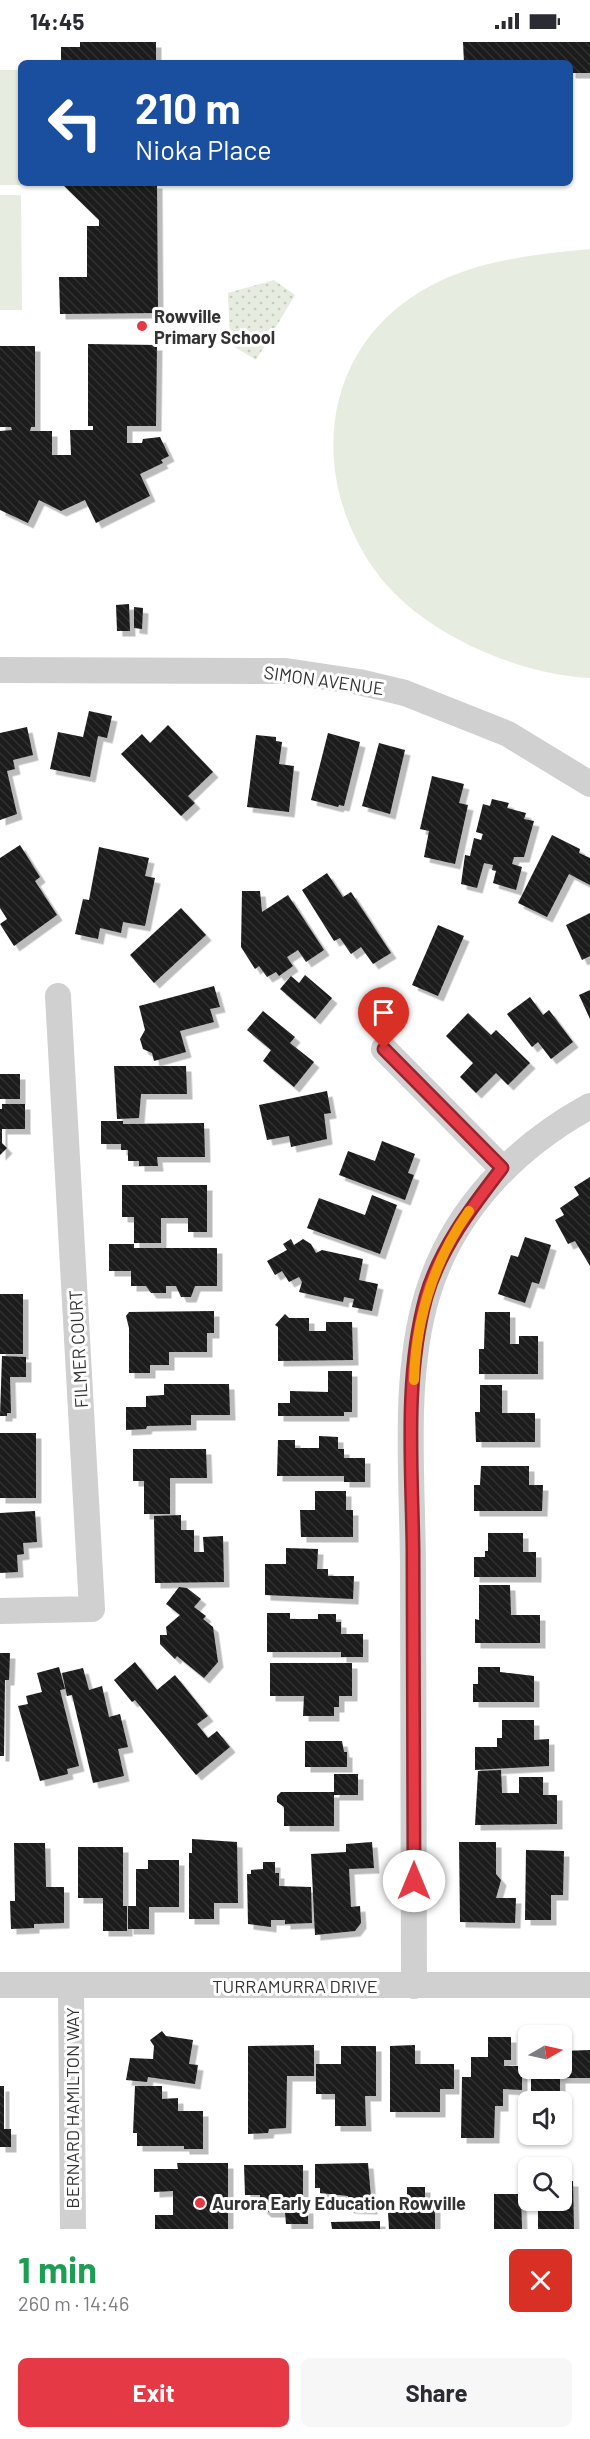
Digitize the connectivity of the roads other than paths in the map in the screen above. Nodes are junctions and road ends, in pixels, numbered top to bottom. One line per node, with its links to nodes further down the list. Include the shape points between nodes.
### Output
1 (0, 670): 2 (street, SIMON AVENUE, via 286,671 359,682 405,693 486,725 540,752)
2 (590, 784)
3 (58, 996): 7 (street, FILMER COURT, via 93,1609)
4 (384, 1049): 6 (street)
5 (590, 1106): 6 (street, via 531,1143)
6 (502, 1168): 11 (street, via 467,1213 441,1260 427,1295 415,1344)
7 (0, 1611)
8 (0, 1985): 10 (street, TURRAMURRA DRIVE)
9 (590, 1985): 11 (street, TURRAMURRA DRIVE)
10 (71, 1986): 11 (street, TURRAMURRA DRIVE); 12 (street, BERNARD HAMILTON WAY)
11 (414, 1986)
12 (73, 2229)

